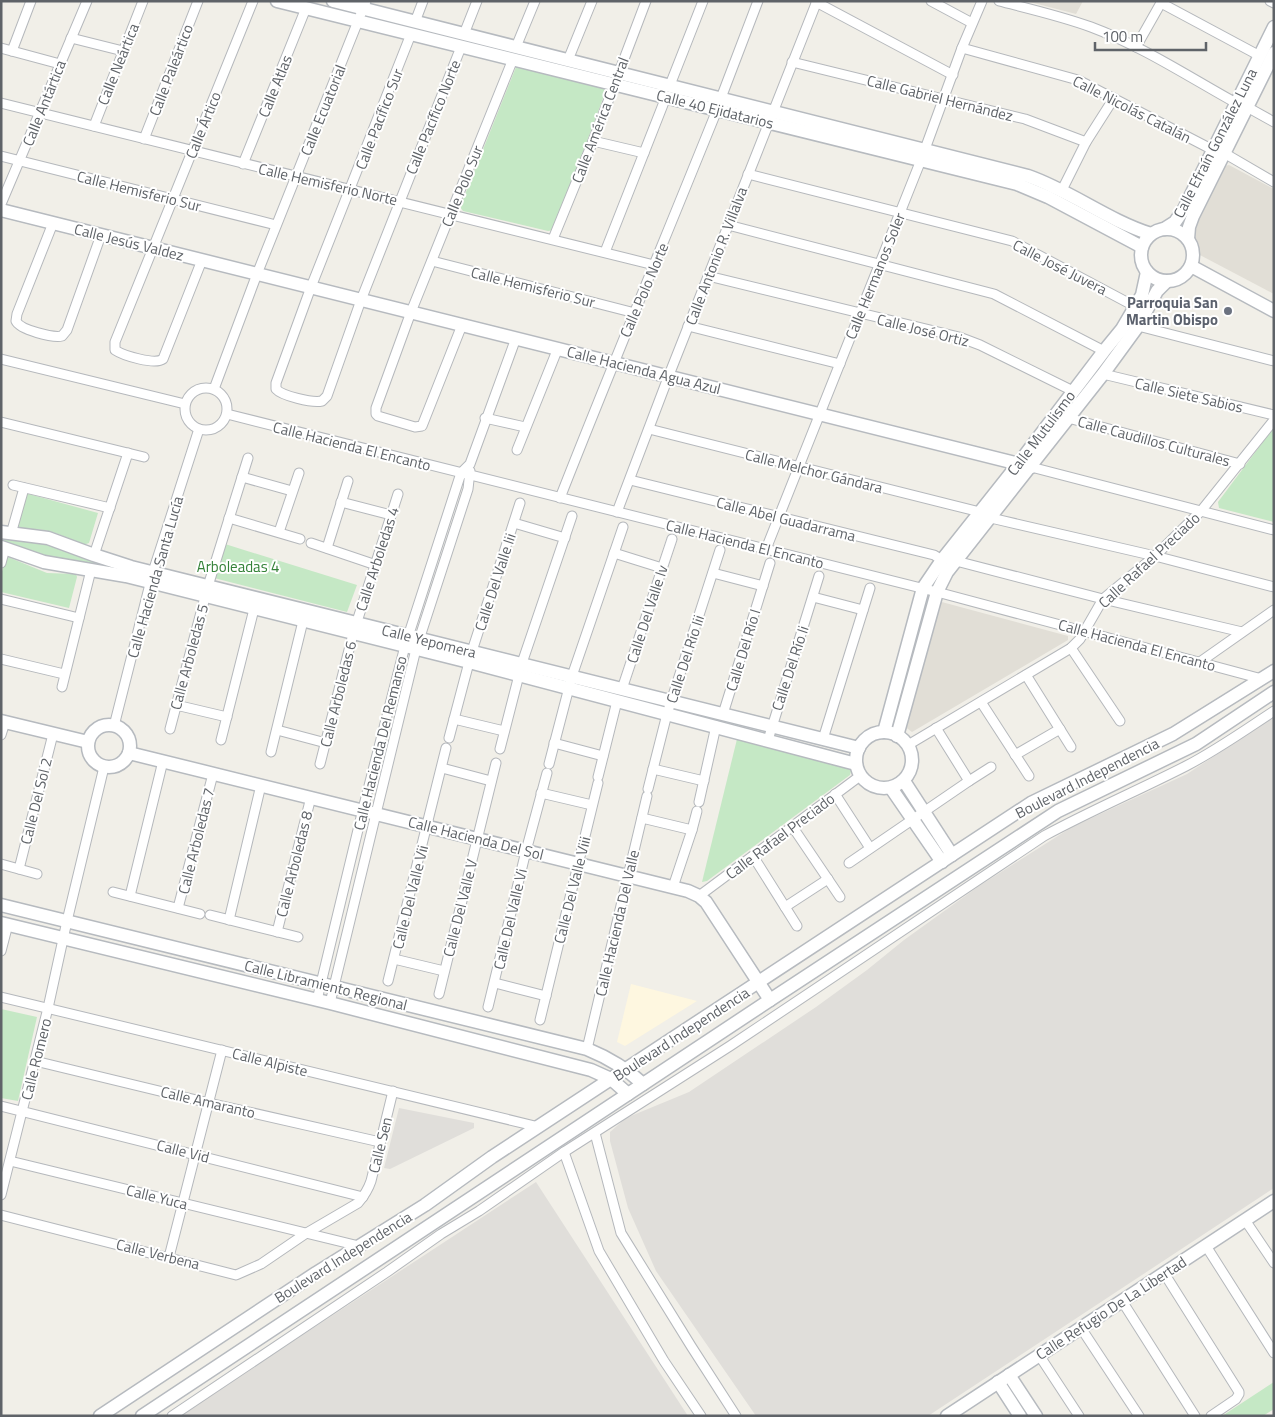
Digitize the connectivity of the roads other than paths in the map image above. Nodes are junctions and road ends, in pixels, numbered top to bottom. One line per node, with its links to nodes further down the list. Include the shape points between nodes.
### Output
1 (31, 1): 35 (street)
2 (87, 1): 30 (street, Calle Antártica)
3 (143, 1): 36 (street, Calle Neártica)
4 (198, 1): 54 (street, Calle Paleártico)
5 (253, 1): 57 (street, Calle Ártico)
6 (277, 1): 23 (street, Calle 40 Ejidatarios)
7 (333, 1): 22 (street, Calle 40 Ejidatarios)
8 (423, 1): 25 (street)
9 (477, 1): 29 (street)
10 (535, 1): 37 (street, Calle Polo Sur)
11 (592, 1): 39 (street)
12 (646, 1): 43 (street, Calle América Central)
13 (703, 1): 44 (street)
14 (758, 1): 48 (street, Calle Polo Norte)
15 (931, 1): 26 (street)
16 (982, 1): 26 (street, Calle Hermanos Soler)
17 (999, 1): 32 (street, via 1063,18)
18 (1270, 1): 21 (street)
19 (817, 2): 40 (street, Calle Antonio R. Villalva); 42 (street)
20 (1162, 2): 32 (street); 38 (street)
21 (1274, 3)
22 (364, 5): 24 (street, Calle Ecuatorial); 25 (street, Calle 40 Ejidatarios)
23 (306, 8): 24 (street, Calle 40 Ejidatarios); 63 (street, Calle Atlas)
24 (358, 21): 28 (street, Calle 40 Ejidatarios); 65 (street, Calle Ecuatorial)
25 (415, 22): 29 (street, Calle 40 Ejidatarios)
26 (972, 22): 34 (street, Calle Hermanos Soler)
27 (1274, 27): 38 (street, Calle Efraín González Luna)
28 (411, 34): 31 (street, Calle 40 Ejidatarios); 67 (street, Calle Pacífico Sur)
29 (464, 34): 37 (street, Calle 40 Ejidatarios)
30 (71, 38): 36 (street); 41 (street, Calle Antártica)
31 (461, 47): 37 (street, Calle 40 Ejidatarios); 70 (street, Calle Pacífico Norte)
32 (1136, 47): 49 (street)
33 (1, 48): 35 (street)
34 (962, 48): 42 (street, Calle Hermanos Soler); 45 (street, Calle Nicolás Catalán, via 1048,70 1078,80)
35 (12, 51): 41 (street)
36 (123, 51): 53 (street, Calle Neártica)
37 (514, 53): 39 (street, Calle 40 Ejidatarios); 43 (street, Calle 40 Ejidatarios); 74 (street, Calle Polo Sur)
38 (1269, 58): 49 (street, Calle Efraín González Luna)
39 (568, 60): 43 (street, Calle 40 Ejidatarios)
40 (792, 62): 46 (street, Calle Gabriel Hernández); 51 (street, Calle Antonio R. Villalva)
41 (60, 64): 50 (street, Calle Antártica)
42 (953, 75): 46 (street, Calle Hermanos Soler)
43 (617, 78): 44 (street, Calle 40 Ejidatarios); 55 (street, Calle América Central)
44 (668, 91): 48 (street, Calle 40 Ejidatarios); 59 (street)
45 (1114, 98): 56 (street); 58 (street, Calle Nicolás Catalán)
46 (944, 99): 56 (street, Calle Gabriel Hernández, via 1025,118); 60 (street, Calle Hermanos Soler)
47 (1, 103): 50 (street, Calle Hemisferio Norte)
48 (719, 104): 51 (street, Calle 40 Ejidatarios); 90 (street, Calle Polo Norte)
49 (1241, 106): 52 (street); 58 (street, Calle Efraín González Luna)
50 (41, 113): 53 (street, Calle Hemisferio Norte); 62 (street, Calle Antártica)
51 (770, 117): 60 (street, Calle 40 Ejidatarios); 64 (street, Calle Antonio R. Villalva)
52 (1274, 122)
53 (94, 126): 54 (street, Calle Hemisferio Norte)
54 (144, 139): 57 (street, Calle Hemisferio Norte)
55 (593, 141): 59 (street); 82 (street, Calle América Central)
56 (1086, 142): 68 (street)
57 (192, 151): 63 (street, Calle Hemisferio Norte); 69 (street, Calle Ártico)
58 (1218, 152): 66 (street, Calle Nicolás Catalán); 79 (street, Calle Efraín González Luna, via 1179,217); 83 (street, Calle Efraín González Luna, via 1193,216)
59 (644, 153): 86 (street)
60 (923, 155): 68 (street, Calle 40 Ejidatarios, via 1028,176); 73 (street, Calle Hermanos Soler); 75 (street, Calle 40 Ejidatarios, via 1030,188)
61 (1, 156): 62 (street, Calle Hemisferio Sur)
62 (20, 160): 69 (street, Calle Hemisferio Sur); 71 (street, Calle Antártica)
63 (244, 164): 65 (street, Calle Hemisferio Norte)
64 (748, 174): 73 (street, Calle José Juvera); 78 (street, Calle Antonio R. Villalva)
65 (295, 177): 67 (street, Calle Hemisferio Norte); 77 (street, Calle Ecuatorial)
66 (1274, 182)
67 (351, 190): 70 (street, Calle Hemisferio Norte); 96 (street, Calle Pacífico Sur)
68 (1061, 192): 75 (street, Calle 40 Ejidatarios)
69 (173, 200): 77 (street, Calle Hemisferio Sur); 85 (street, Calle Ártico)
70 (400, 202): 74 (street, Calle Hemisferio Norte); 97 (street, Calle Pacífico Norte)
71 (1, 204)
72 (1, 210): 76 (street, Calle Jesús Valdez)
73 (901, 212): 89 (street, Calle Hermanos Soler); 98 (street, Calle José Juvera, via 1012,241)
74 (451, 214): 82 (street, Calle Hemisferio Norte); 88 (street, Calle Polo Sur)
75 (1092, 214): 80 (street, Calle 40 Ejidatarios); 84 (street, Calle 40 Ejidatarios)
76 (53, 223): 81 (street, Calle Jesús Valdez); 81 (street, via 16,321 21,328 55,337 62,336 67,330)
77 (276, 225): 93 (street, Calle Ecuatorial)
78 (728, 225): 89 (street); 94 (street, Calle Antonio R. Villalva)
79 (1164, 229): 80 (street); 83 (street, via 1173,229)
80 (1151, 234): 84 (street)
81 (101, 235): 85 (street, Calle Jesús Valdez)
82 (553, 239): 86 (street, Calle Hemisferio Norte)
83 (1188, 239): 91 (street, via 1193,252)
84 (1142, 247): 92 (street, via 1141,258)
85 (153, 248): 87 (street, Calle Jesús Valdez); 87 (street, Calle Ártico, via 114,346 122,354 153,362 165,357)
86 (605, 252): 90 (street, Calle Hemisferio Norte)
87 (202, 260): 93 (street, Calle Jesús Valdez)
88 (432, 261): 100 (street, Calle Polo Sur); 101 (street, Calle Hemisferio Sur)
89 (880, 264): 102 (street, Calle Hermanos Soler); 108 (street, via 994,294)
90 (654, 265): 101 (street, Calle Polo Norte)
91 (1191, 266): 95 (street, via 1180,278); 99 (street)
92 (1147, 272): 95 (street, via 1158,280); 98 (street, Calle Mutulismo)
93 (257, 274): 96 (street, Calle Hacienda Agua Azul); 115 (street)
94 (708, 276): 102 (street, Calle José Ortiz); 104 (street, Calle Antonio R. Villalva)
95 (1167, 281): 105 (street, Calle Mutulismo, via 1157,291)
96 (311, 287): 97 (street, Calle Hacienda Agua Azul); 97 (street, Calle Pacífico Sur, via 276,386 280,393 315,402 327,396)
97 (361, 300): 100 (street, Calle Hacienda Agua Azul)
98 (1136, 307): 108 (street, Calle Mutulismo)
99 (1274, 311)
100 (411, 312): 103 (street, Calle Hacienda Agua Azul); 103 (street, Calle Polo Sur, via 375,411 384,419 415,427 422,426 425,421)
101 (635, 313): 111 (street, Calle Polo Norte)
102 (860, 314): 112 (street, Calle Hermanos Soler); 116 (street, Calle José Ortiz, via 965,340)
103 (462, 325): 106 (street, Calle Hacienda Agua Azul)
104 (688, 326): 112 (street); 114 (street, Calle Antonio R. Villalva)
105 (1138, 326): 110 (street); 113 (street, Calle Mutulismo)
106 (516, 338): 107 (street, Calle Hacienda Agua Azul); 121 (street, Calle Hacienda Del Remanso)
107 (558, 348): 111 (street, Calle Hacienda Agua Azul); 125 (street)
108 (1104, 351): 116 (street, Calle Mutulismo)
109 (1, 359): 117 (street)
110 (1274, 361)
111 (613, 362): 114 (street, Calle Hacienda Agua Azul); 147 (street, Calle Polo Norte)
112 (840, 364): 118 (street, Calle Hermanos Soler)
113 (1103, 374): 120 (street, Calle Siete Sabios); 122 (street, Calle Mutulismo)
114 (669, 376): 118 (street, Calle Hacienda Agua Azul); 127 (street, Calle Antonio R. Villalva)
115 (214, 389): 117 (street, via 196,390); 119 (street, via 224,396)
116 (1073, 391): 132 (street, Calle Mutulismo)
117 (185, 404): 126 (street, via 186,416)
118 (821, 413): 132 (street, Calle Hacienda Agua Azul); 136 (street, Calle Hermanos Soler)
119 (227, 414): 126 (street, via 219,426); 138 (street, Calle Hacienda El Encanto)
120 (1274, 415)
121 (485, 418): 125 (street); 133 (street, Calle Hacienda Del Remanso)
122 (1068, 418): 134 (street, Calle Caudillos Culturales); 135 (street, Calle Mutulismo)
123 (1274, 420): 134 (street, Calle Rafael Preciado)
124 (1, 422): 129 (street)
125 (525, 428): 128 (street)
126 (199, 429): 183 (street, Calle Hacienda Santa Lucía)
127 (649, 429): 136 (street, Calle Melchor Gándara); 141 (street, Calle Antonio R. Villalva)
128 (517, 450)
129 (128, 453): 130 (street); 150 (street)
130 (144, 457)
131 (248, 458): 140 (street, Calle Arboledas 5)
132 (1018, 463): 135 (street, Calle Hacienda Agua Azul); 154 (street, Calle Mutulismo)
133 (470, 464): 138 (street, Calle Hacienda Del Remanso); 139 (street, Calle Hacienda Del Remanso)
134 (1240, 464): 151 (street, Calle Rafael Preciado)
135 (1031, 467): 151 (street); 154 (street, Calle Mutulismo)
136 (799, 468): 154 (street, Calle Melchor Gándara); 156 (street, Calle Hermanos Soler)
137 (299, 473): 145 (street)
138 (461, 473): 139 (street, Calle Hacienda El Encanto); 201 (street, Calle Hacienda Del Remanso)
139 (471, 475): 147 (street, Calle Hacienda El Encanto); 201 (street, Calle Hacienda Del Remanso)
140 (242, 477): 145 (street); 157 (street, Calle Arboledas 5)
141 (630, 480): 152 (street, Calle Antonio R. Villalva); 156 (street, Calle Abel Guadarrama)
142 (348, 481): 148 (street)
143 (13, 485): 144 (street)
144 (24, 488): 150 (street); 162 (street)
145 (292, 491): 161 (street)
146 (398, 494): 153 (street, Calle Arboledas 4)
147 (560, 498): 152 (street, Calle Hacienda El Encanto)
148 (341, 502): 153 (street); 168 (street)
149 (520, 503): 158 (street, Calle Del Valle Iii)
150 (110, 508): 172 (street)
151 (1201, 511): 160 (street); 173 (street, Calle Rafael Preciado)
152 (617, 512): 169 (street, Calle Hacienda El Encanto)
153 (391, 515): 177 (street, Calle Arboledas 4)
154 (985, 515): 173 (street, Calle Melchor Gándara); 174 (street, Calle Mutulismo); 178 (street, Calle Mutulismo)
155 (572, 516): 163 (street)
156 (779, 517): 169 (street, Calle Hermanos Soler); 178 (street, Calle Abel Guadarrama, via 934,555)
157 (229, 518): 161 (street); 188 (street, Calle Arboledas 5)
158 (514, 523): 163 (street); 203 (street, Calle Del Valle Iii)
159 (623, 527): 171 (street)
160 (1274, 530)
161 (279, 532): 164 (street)
162 (6, 533): 172 (street, Calle Yepomera, via 48,538)
163 (565, 538): 206 (street)
164 (300, 539)
165 (672, 539): 179 (street, Calle Del Valle Iv)
166 (311, 543): 168 (street)
167 (3, 548): 175 (street); 180 (street, Calle Yepomera, via 44,562)
168 (327, 548): 177 (street)
169 (766, 549): 187 (street, Calle Hacienda El Encanto)
170 (720, 550): 181 (street, Calle Del Río Iii)
171 (614, 553): 179 (street); 211 (street)
172 (94, 556): 183 (street, Calle Yepomera)
173 (1154, 556): 185 (street, Calle Melchor Gándara); 192 (street, Calle Rafael Preciado)
174 (956, 561): 178 (street, Calle Mutulismo); 192 (street)
175 (1, 563)
176 (770, 563): 184 (street, Calle Del Río I)
177 (376, 565): 198 (street, Calle Arboledas 4)
178 (945, 566): 187 (street, Calle Mutulismo); 189 (street, Calle Mutulismo)
179 (662, 568): 214 (street, Calle Del Valle Iv)
180 (90, 570): 183 (street, Calle Yepomera); 196 (street)
181 (713, 573): 184 (street); 217 (street, Calle Del Río Iii)
182 (819, 576): 190 (street, Calle Del Río Ii)
183 (152, 577): 188 (street, Calle Yepomera); 224 (street, Calle Hacienda Santa Lucía)
184 (763, 586): 219 (street, Calle Del Río I)
185 (1274, 587)
186 (870, 588): 194 (street)
187 (923, 588): 189 (street, Calle Hacienda El Encanto); 232 (street, Calle Mutulismo)
188 (206, 591): 193 (street, Calle Yepomera); 198 (street, Calle Yepomera); 216 (street, Calle Arboledas 5)
189 (937, 592): 199 (street, Calle Hacienda El Encanto); 235 (street, Calle Mutulismo)
190 (813, 597): 194 (street); 226 (street, Calle Del Río Ii)
191 (1, 599): 196 (street)
192 (1103, 599): 199 (street, Calle Rafael Preciado); 200 (street)
193 (254, 609): 197 (street, Calle Yepomera); 220 (street)
194 (863, 610): 237 (street)
195 (1274, 610): 200 (street)
196 (78, 618): 208 (street)
197 (303, 621): 198 (street, Calle Yepomera); 230 (street)
198 (355, 628): 201 (street, Calle Yepomera); 241 (street, Calle Arboledas 6)
199 (1085, 630): 202 (street, Calle Rafael Preciado); 205 (street, Calle Hacienda El Encanto)
200 (1242, 632): 205 (street)
201 (412, 642): 203 (street, Calle Yepomera); 274 (street, Calle Hacienda Del Remanso); 274 (street, Calle Hacienda Del Remanso)
202 (1071, 648): 209 (street, Calle Rafael Preciado); 222 (street)
203 (470, 657): 206 (street, Calle Yepomera); 221 (street, Calle Del Valle Iii)
204 (1, 659): 208 (street)
205 (1200, 662): 210 (street, Calle Hacienda El Encanto)
206 (521, 669): 211 (street, Calle Yepomera); 231 (street)
207 (1274, 671): 210 (street, Boulevard Independencia)
208 (64, 674): 212 (street)
209 (1026, 675): 215 (street, Calle Rafael Preciado); 229 (street)
210 (1262, 679): 285 (street, Boulevard Independencia, via 1173,734 1031,804)
211 (570, 682): 214 (street, Calle Yepomera); 242 (street)
212 (62, 687)
213 (1274, 692): 312 (street, Boulevard Independencia, via 1196,744 1058,811)
214 (619, 695): 217 (street, Calle Yepomera); 250 (street, Calle Del Valle Iv)
215 (981, 702): 227 (street, Calle Rafael Preciado); 251 (street)
216 (176, 705): 220 (street); 228 (street, Calle Arboledas 5)
217 (669, 708): 219 (street, Calle Yepomera); 225 (street, Calle Yepomera); 258 (street, Calle Del Río Iii)
218 (1274, 711): 314 (street, via 1185,767 1044,836)
219 (724, 714): 226 (street, Calle Yepomera)
220 (227, 717): 238 (street)
221 (454, 719): 231 (street); 236 (street, Calle Del Valle Iii)
222 (1120, 721)
223 (3, 722): 233 (street); 234 (street)
224 (114, 726): 240 (street, via 97,728); 249 (street, via 127,736)
225 (716, 726): 239 (street, Calle Yepomera); 263 (street)
226 (771, 726): 237 (street, Calle Yepomera); 239 (street, Calle Del Río Ii)
227 (936, 728): 243 (street, Calle Rafael Preciado); 266 (street)
228 (170, 729)
229 (1060, 729): 244 (street); 251 (street)
230 (276, 730): 241 (street); 248 (street)
231 (504, 731): 247 (street)
232 (884, 732): 235 (street); 246 (street, via 872,735)
233 (53, 734): 240 (street); 289 (street, Calle Del Sol 2)
234 (1, 735)
235 (897, 736): 243 (street)
236 (449, 738)
237 (823, 739): 246 (street, Calle Yepomera)
238 (221, 740)
239 (768, 740): 259 (street, Calle Yepomera)
240 (88, 742): 255 (street, via 91,758)
241 (326, 743): 254 (street, Calle Arboledas 6)
242 (554, 744): 250 (street); 269 (street, Calle Del Valle Vi)
243 (908, 745): 265 (street, via 912,760)
244 (1071, 747)
245 (446, 748): 257 (street, Calle Del Valle Vii)
246 (859, 748): 259 (street, via 856,755)
247 (500, 749)
248 (271, 752)
249 (129, 753): 252 (street, Calle Hacienda Del Sol); 255 (street, via 119,764)
250 (603, 756): 262 (street, Calle Del Valle Iv)
251 (1015, 756): 261 (street)
252 (162, 761): 260 (street, Calle Hacienda Del Sol); 295 (street)
253 (496, 763): 264 (street, Calle Del Valle V)
254 (320, 764)
255 (104, 767): 304 (street)
256 (991, 767): 266 (street)
257 (442, 768): 264 (street); 278 (street, Calle Del Valle Vii)
258 (653, 769): 263 (street); 270 (street, Calle Del Río Iii)
259 (858, 770): 268 (street, via 870,785); 271 (street, Calle Rafael Preciado)
260 (213, 774): 267 (street, Calle Hacienda Del Sol); 300 (street, Calle Arboledas 7)
261 (1029, 776)
262 (598, 780): 273 (street, Calle Del Valle Viii)
263 (704, 780): 280 (street)
264 (491, 781): 281 (street, Calle Del Valle V)
265 (904, 781): 268 (street); 275 (street)
266 (969, 781): 275 (street)
267 (261, 785): 272 (street, Calle Hacienda Del Sol); 303 (street)
268 (891, 788): 277 (street)
269 (541, 793): 273 (street); 283 (street, Calle Del Valle Vi)
270 (647, 793): 276 (street, Calle Hacienda Del Valle)
271 (835, 794): 279 (street, Calle Rafael Preciado); 282 (street)
272 (312, 797): 274 (street, Calle Hacienda Del Sol); 307 (street, Calle Arboledas 8)
273 (592, 805): 288 (street, Calle Del Valle Viii)
274 (369, 811): 278 (street, Calle Hacienda Del Sol); 318 (street, Calle Hacienda Del Remanso); 319 (street, Calle Hacienda Del Remanso)
275 (924, 811): 277 (street); 285 (street)
276 (642, 818): 280 (street); 291 (street, Calle Hacienda Del Valle)
277 (913, 818): 282 (street); 285 (street)
278 (428, 826): 281 (street, Calle Hacienda Del Sol); 311 (street, Calle Del Valle Vii)
279 (792, 826): 284 (street, Calle Rafael Preciado); 292 (street)
280 (692, 830): 293 (street)
281 (477, 838): 283 (street, Calle Hacienda Del Sol); 313 (street, Calle Del Valle V)
282 (870, 848): 286 (street)
283 (526, 851): 288 (street, Calle Hacienda Del Sol); 316 (street, Calle Del Valle Vi)
284 (753, 856): 296 (street, Calle Rafael Preciado); 299 (street)
285 (947, 859): 317 (street, Boulevard Independencia)
286 (849, 862)
287 (1, 864): 289 (street)
288 (578, 865): 291 (street, Calle Hacienda Del Sol); 321 (street, Calle Del Valle Viii)
289 (19, 869): 290 (street)
290 (37, 874)
291 (628, 875): 293 (street, Calle Hacienda Del Sol); 330 (street, Calle Hacienda Del Valle)
292 (828, 879): 297 (street); 299 (street)
293 (673, 887): 296 (street, Calle Hacienda Del Sol)
294 (113, 892): 295 (street)
295 (130, 896): 300 (street)
296 (699, 896): 317 (street, via 712,910)
297 (840, 897)
298 (1, 905): 304 (street, Calle Libramiento Regional)
299 (785, 907): 306 (street)
300 (178, 908): 301 (street)
301 (200, 914)
302 (210, 915): 303 (street)
303 (229, 920): 307 (street)
304 (67, 921): 309 (street, Calle Romero); 318 (street, Calle Libramiento Regional)
305 (5, 924): 309 (street, Calle Libramiento Regional); 310 (street)
306 (797, 926)
307 (277, 932): 308 (street)
308 (298, 937)
309 (63, 938): 323 (street, Calle Libramiento Regional); 327 (street, Calle Romero)
310 (1, 951)
311 (394, 959): 313 (street, Calle Del Valle Vii); 315 (street, Calle Del Valle Vii)
312 (833, 959): 314 (street); 324 (street, Boulevard Independencia)
313 (444, 971): 320 (street, Calle Del Valle V)
314 (840, 972): 341 (street)
315 (388, 981)
316 (495, 983): 321 (street); 326 (street, Calle Del Valle Vi)
317 (759, 983): 324 (street); 332 (street, Boulevard Independencia)
318 (320, 984): 319 (street, Calle Libramiento Regional); 323 (street, Calle Hacienda Del Remanso)
319 (333, 986): 325 (street, Calle Hacienda Del Remanso); 330 (street, Calle Libramiento Regional)
320 (439, 994)
321 (546, 996): 328 (street, Calle Del Valle Viii)
322 (1, 997): 327 (street, Calle Alpiste)
323 (317, 1000): 325 (street, Calle Libramiento Regional)
324 (770, 1000): 334 (street, Boulevard Independencia)
325 (330, 1003): 333 (street, Calle Libramiento Regional, via 591,1070)
326 (488, 1007)
327 (48, 1008): 329 (street, Calle Alpiste); 331 (street, Calle Romero)
328 (540, 1020)
329 (222, 1050): 335 (street, Calle Alpiste); 337 (street)
330 (587, 1050): 332 (street, Calle Libramiento Regional)
331 (35, 1061): 337 (street, Calle Amaranto); 339 (street, Calle Romero)
332 (626, 1069): 333 (street, Boulevard Independencia); 334 (street, Calle Libramiento Regional)
333 (612, 1079): 336 (street, Calle Libramiento Regional); 340 (street, Boulevard Independencia)
334 (643, 1084): 336 (street, Boulevard Independencia)
335 (393, 1091): 340 (street, Calle Alpiste); 342 (street, Calle Sen)
336 (628, 1094): 366 (street, Boulevard Independencia)
337 (209, 1103): 342 (street, Calle Amaranto); 344 (street)
338 (1, 1106): 339 (street, Calle Vid)
339 (22, 1111): 344 (street, Calle Vid); 345 (street, Calle Romero)
340 (539, 1128): 353 (street, Boulevard Independencia)
341 (595, 1133): 343 (street); 369 (street, via 621,1233)
342 (380, 1142): 347 (street, Calle Sen)
343 (564, 1152): 367 (street); 368 (street, via 600,1251 664,1361)
344 (196, 1154): 347 (street, Calle Vid); 349 (street)
345 (10, 1161): 346 (street, Calle Romero); 349 (street, Calle Yuca)
346 (1, 1195)
347 (364, 1197): 352 (street, Calle Verbena)
348 (1274, 1201): 351 (street, Calle Refugio De La Libertad)
349 (183, 1204): 352 (street, Calle Yuca); 355 (street)
350 (1, 1215): 355 (street, Calle Verbena)
351 (1245, 1220): 354 (street, Calle Refugio De La Libertad); 356 (street)
352 (305, 1234): 353 (street, Calle Yuca); 355 (street, Calle Verbena, via 261,1264 236,1275)
353 (359, 1246): 365 (street, Boulevard Independencia)
354 (1206, 1246): 357 (street, Calle Refugio De La Libertad); 360 (street)
355 (169, 1257)
356 (1274, 1263)
357 (1164, 1273): 358 (street, Calle Refugio De La Libertad); 376 (street, via 1238,1388 1236,1399)
358 (1122, 1301): 359 (street, Calle Refugio De La Libertad); 375 (street)
359 (1081, 1328): 361 (street, Calle Refugio De La Libertad); 374 (street)
360 (1274, 1353)
361 (1039, 1355): 362 (street, Calle Refugio De La Libertad); 373 (street)
362 (1009, 1375): 363 (street, Calle Refugio De La Libertad); 372 (street)
363 (998, 1382): 364 (street, Calle Refugio De La Libertad); 371 (street)
364 (962, 1412): 370 (street, Calle Refugio De La Libertad)
365 (100, 1416)
366 (142, 1416)
367 (172, 1416)
368 (701, 1416)
369 (736, 1416)
370 (947, 1416)
371 (1020, 1416)
372 (1036, 1416)
373 (1079, 1416)
374 (1139, 1416)
375 (1196, 1416)
376 (1211, 1416)

